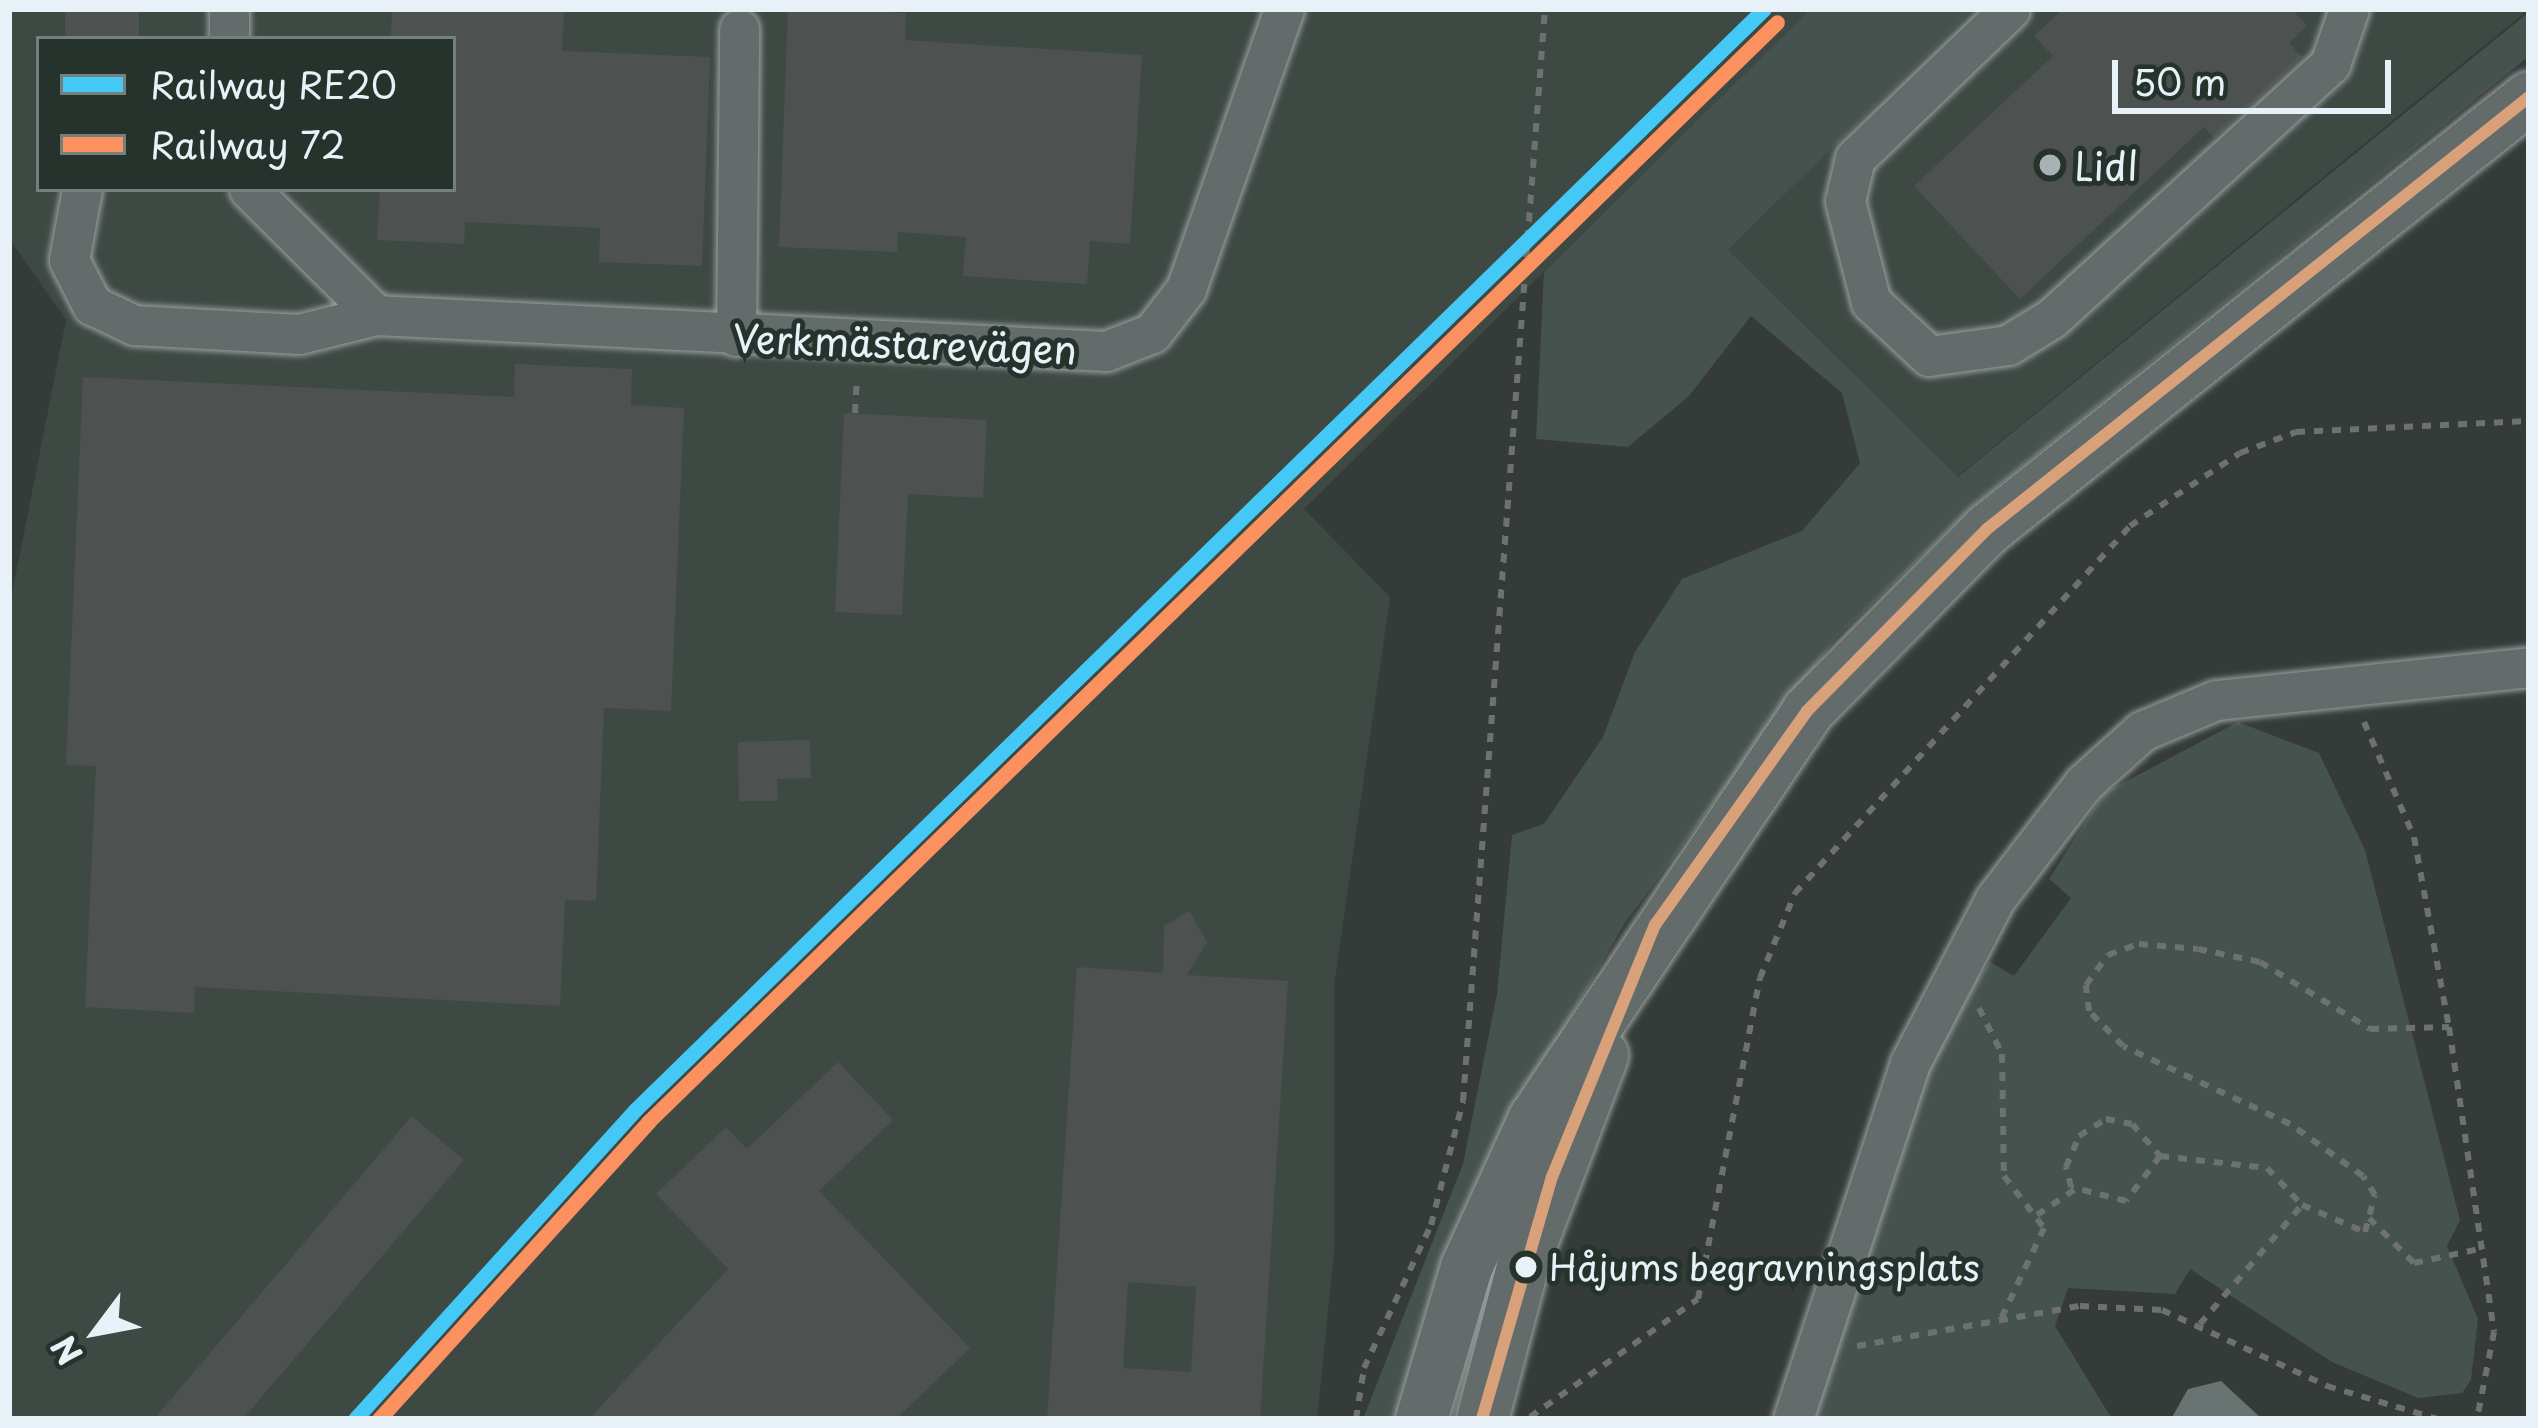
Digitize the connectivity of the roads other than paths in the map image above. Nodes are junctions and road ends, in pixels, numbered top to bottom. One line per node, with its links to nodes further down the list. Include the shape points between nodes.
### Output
1 (1284, 9): 9 (street, Verkmästarevägen, via 1186,289 1152,332 1106,351 1022,354)
2 (2010, 9): 3 (street, via 1855,158 1844,201 1871,302 1929,356 2008,345 2052,318 2330,64)
3 (2349, 9)
4 (740, 29): 9 (street)
5 (2529, 97): 11 (main road, via 2004,515 1894,617 1807,711)
6 (81, 192): 8 (street, Verkmästarevägen, via 69,260 92,305 134,325 299,334)
7 (252, 192): 8 (street)
8 (376, 315): 9 (street, Verkmästarevägen)
9 (736, 336)
10 (2529, 667): 14 (street, via 2216,700 2142,731 2084,783 1995,898 1910,1063)
11 (1655, 926): 12 (main road, via 1534,1118 1466,1267); 13 (main road, via 1552,1177)
12 (1421, 1419)
13 (1482, 1419)
14 (1793, 1419)

